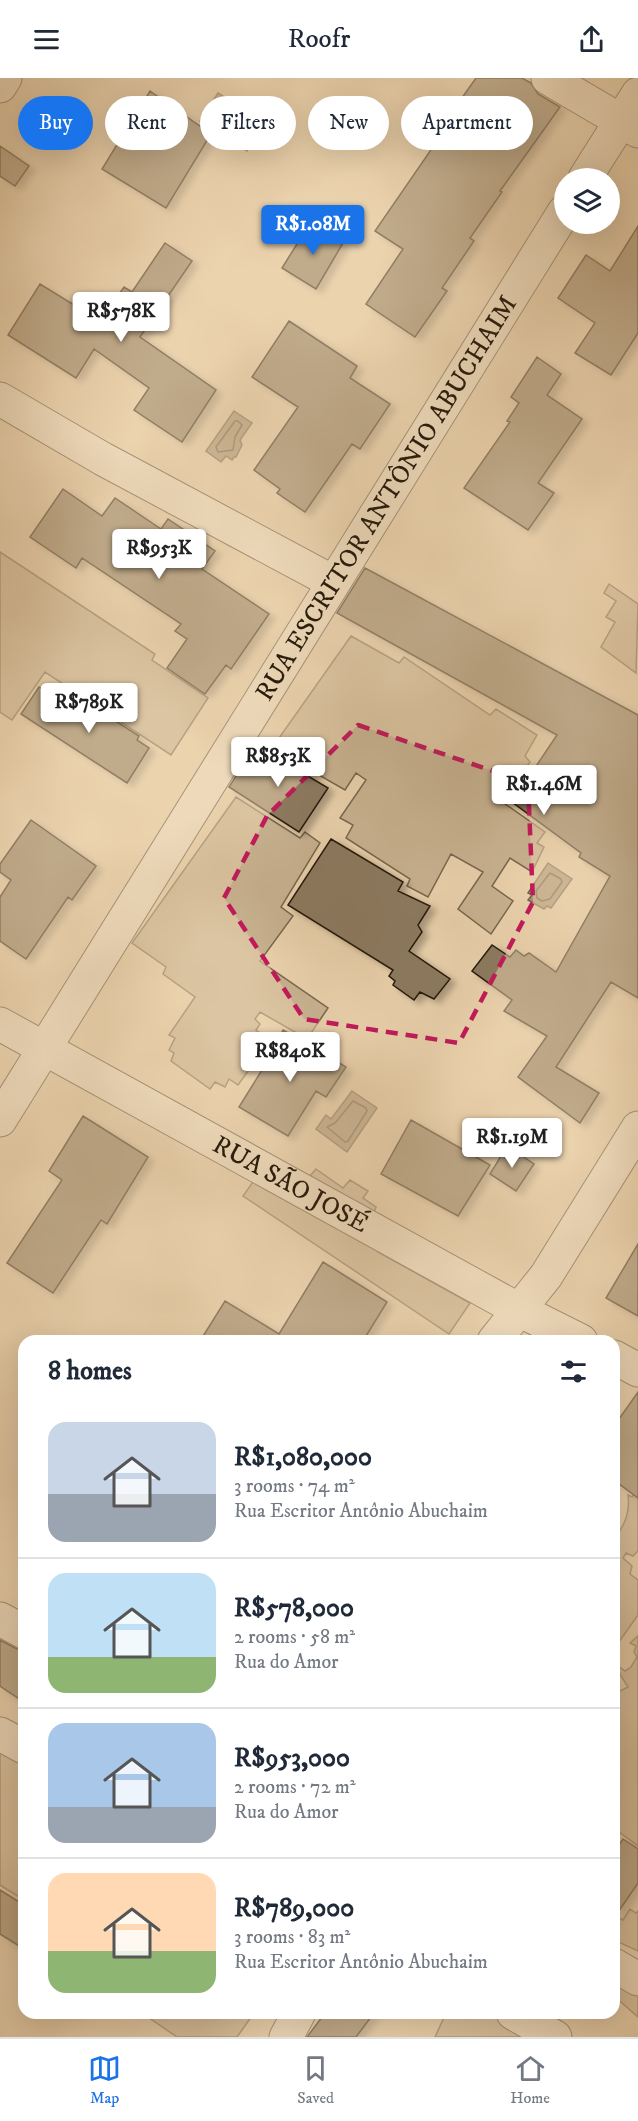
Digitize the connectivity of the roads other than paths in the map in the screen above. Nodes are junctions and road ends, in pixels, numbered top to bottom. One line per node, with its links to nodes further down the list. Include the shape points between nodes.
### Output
1 (5, 78): 3 (street)
2 (548, 78): 4 (street)
3 (0, 86)
4 (632, 115): 5 (street)
5 (592, 168)
6 (554, 228): 8 (street, RUA ESCRITOR ANTÔNIO ABUCHAIM)
7 (0, 399): 8 (street)
8 (333, 582): 10 (street, RUA ESCRITOR ANTÔNIO ABUCHAIM)
9 (0, 1024): 10 (street, RUA SÃO JOSÉ)
10 (44, 1049): 11 (street, RUA ESCRITOR ANTÔNIO ABUCHAIM); 13 (street, RUA SÃO JOSÉ)
11 (0, 1120)
12 (638, 1128): 13 (street, via 546,1275)
13 (519, 1310): 14 (street); 15 (street, RUA SÃO JOSÉ)
14 (499, 1335)
15 (569, 1335)
16 (620, 1360): 17 (street)
17 (638, 1370)
18 (0, 1619): 19 (street)
19 (18, 1629)
20 (0, 1734): 21 (street)
21 (18, 1744)
22 (620, 1968): 23 (street)
23 (638, 1979)
24 (296, 2019): 26 (street)
25 (524, 2019): 27 (street)
26 (286, 2037)
27 (555, 2037)

